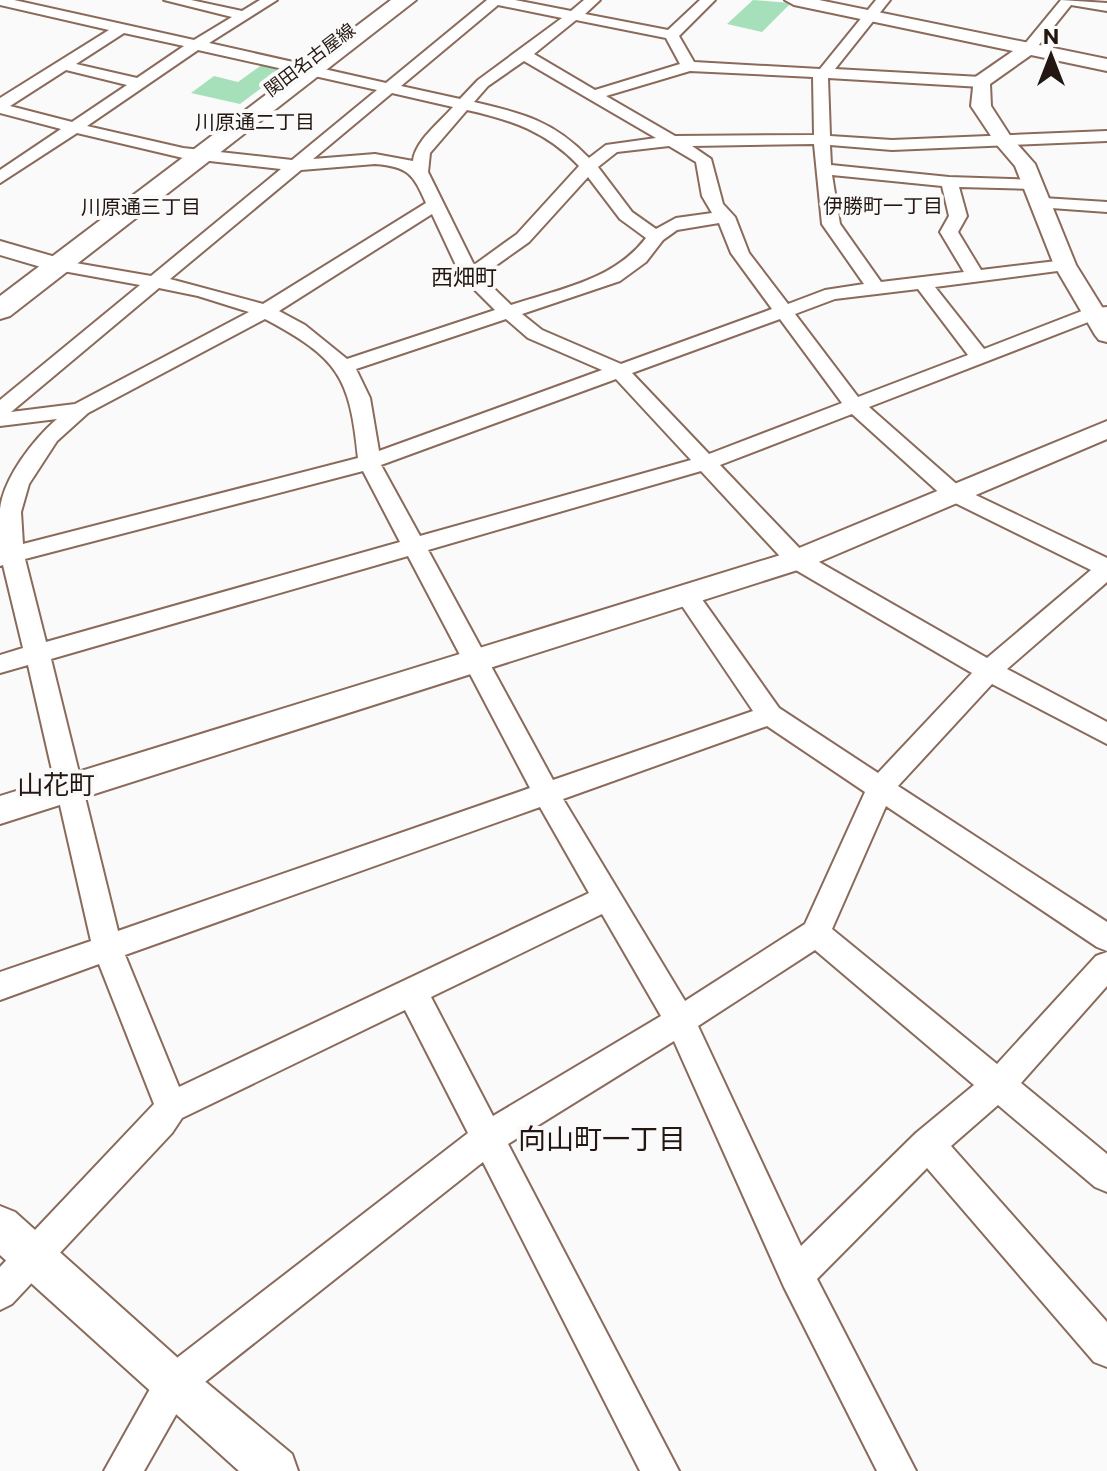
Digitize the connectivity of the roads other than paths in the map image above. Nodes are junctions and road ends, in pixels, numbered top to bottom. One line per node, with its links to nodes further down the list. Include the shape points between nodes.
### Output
1 (87, 0): 14 (street)
2 (171, 0): 15 (street)
3 (270, 0): 15 (street)
4 (388, 0): 26 (main road, 関田名古屋線)
5 (405, 0): 26 (main road, 関田名古屋線)
6 (495, 0): 16 (street); 30 (street)
7 (593, 0): 16 (street)
8 (708, 0): 19 (street)
9 (794, 0): 17 (street)
10 (883, 0): 17 (street)
11 (1068, 0): 13 (street); 21 (street)
12 (0, 1): 14 (street)
13 (1107, 7)
14 (63, 15): 18 (street)
15 (243, 15): 20 (street)
16 (574, 16): 19 (street); 22 (street)
17 (871, 16): 21 (street); 27 (street)
18 (122, 28): 20 (street); 23 (street)
19 (671, 35): 25 (street)
20 (197, 44): 26 (street); 29 (street)
21 (1029, 48): 24 (street); 28 (street)
22 (524, 55): 31 (street); 32 (street, via 490,76)
23 (63, 65): 29 (street); 33 (street)
24 (1107, 65)
25 (689, 66): 27 (street); 31 (street)
26 (307, 69): 30 (street); 39 (main road, 関田名古屋線)
27 (822, 74): 28 (street); 36 (street)
28 (981, 82): 38 (street, via 981,106)
29 (139, 83): 34 (street)
30 (389, 88): 32 (street); 40 (street)
31 (595, 95): 37 (street)
32 (463, 104): 41 (street, via 547,129); 43 (street, via 422,153)
33 (0, 107): 34 (street)
34 (75, 127): 39 (street); 44 (street)
35 (1107, 136): 38 (street)
36 (824, 140): 37 (street); 38 (street, via 892,145); 42 (street)
37 (673, 141): 41 (street, via 612,148); 50 (street, via 706,163 711,198)
38 (1004, 141): 46 (street, via 1025,164)
39 (193, 156): 40 (street); 53 (main road, 関田名古屋線)
40 (296, 165): 43 (street, via 382,159 409,164); 57 (street)
41 (589, 166): 51 (street, via 624,216); 55 (street, via 523,238)
42 (823, 169): 45 (street); 59 (street, via 834,231)
43 (420, 172): 48 (street)
44 (2, 174)
45 (949, 182): 46 (street); 56 (street, via 958,216 949,232)
46 (1032, 184): 47 (street)
47 (1043, 203): 49 (street); 54 (street)
48 (436, 204): 55 (street); 63 (street)
49 (1107, 207)
50 (726, 217): 51 (street, via 682,222); 62 (street, via 740,253)
51 (657, 236): 64 (street, via 640,258 613,277)
52 (0, 248): 53 (street)
53 (51, 263): 57 (street); 60 (main road, 関田名古屋線); 61 (main road, 関田名古屋線)
54 (1065, 265): 56 (street); 65 (street)
55 (470, 276): 64 (street)
56 (976, 276): 58 (street)
57 (157, 282): 63 (street, via 212,293); 72 (street)
58 (923, 283): 59 (street); 67 (street)
59 (876, 288): 62 (street, via 832,294)
60 (0, 293)
61 (0, 310)
62 (785, 310): 69 (street); 70 (street)
63 (264, 312): 68 (street, via 294,327); 71 (street)
64 (508, 312): 68 (street); 69 (street, via 535,334)
65 (1101, 313): 66 (street); 67 (street)
66 (1107, 335)
67 (980, 357): 70 (street)
68 (344, 367): 75 (street, via 364,417)
69 (618, 370): 75 (street); 76 (street)
70 (853, 404): 76 (street); 77 (street)
71 (81, 409): 73 (street); 79 (street, via 44,443 18,484)
72 (0, 411)
73 (0, 420)
74 (1107, 429): 77 (street)
75 (369, 462): 78 (street); 79 (street)
76 (706, 463): 78 (street); 80 (street)
77 (953, 493): 80 (street); 81 (street)
78 (414, 545): 83 (street); 84 (street)
79 (6, 557): 83 (street)
80 (797, 560): 82 (street); 86 (street)
81 (1107, 569): 86 (street)
82 (686, 594): 84 (street); 87 (street)
83 (36, 653): 85 (street); 89 (street)
84 (477, 661): 89 (street); 91 (street)
85 (0, 664)
86 (989, 671): 88 (street); 90 (street)
87 (770, 715): 90 (street); 91 (street)
88 (1107, 734)
89 (71, 787): 92 (street); 96 (street)
90 (880, 788): 94 (street); 95 (street)
91 (547, 795): 93 (street); 96 (street)
92 (0, 810)
93 (607, 898): 99 (street); 100 (street)
94 (816, 933): 100 (street); 101 (street)
95 (1107, 938)
96 (107, 948): 98 (street); 102 (street)
97 (1107, 965): 101 (street)
98 (0, 986)
99 (412, 992): 102 (street); 103 (street)
100 (680, 1021): 103 (street); 108 (street)
101 (999, 1084): 104 (street); 105 (street)
102 (171, 1107): 107 (street)
103 (487, 1138): 111 (street); 114 (street)
104 (928, 1144): 108 (street); 110 (street)
105 (1107, 1175)
106 (0, 1227): 107 (street)
107 (34, 1256): 109 (street); 111 (street)
108 (796, 1275): 115 (street)
109 (0, 1292)
110 (1107, 1349)
111 (173, 1384): 112 (street); 113 (street)
112 (123, 1471)
113 (275, 1471)
114 (660, 1471)
115 (897, 1471)

